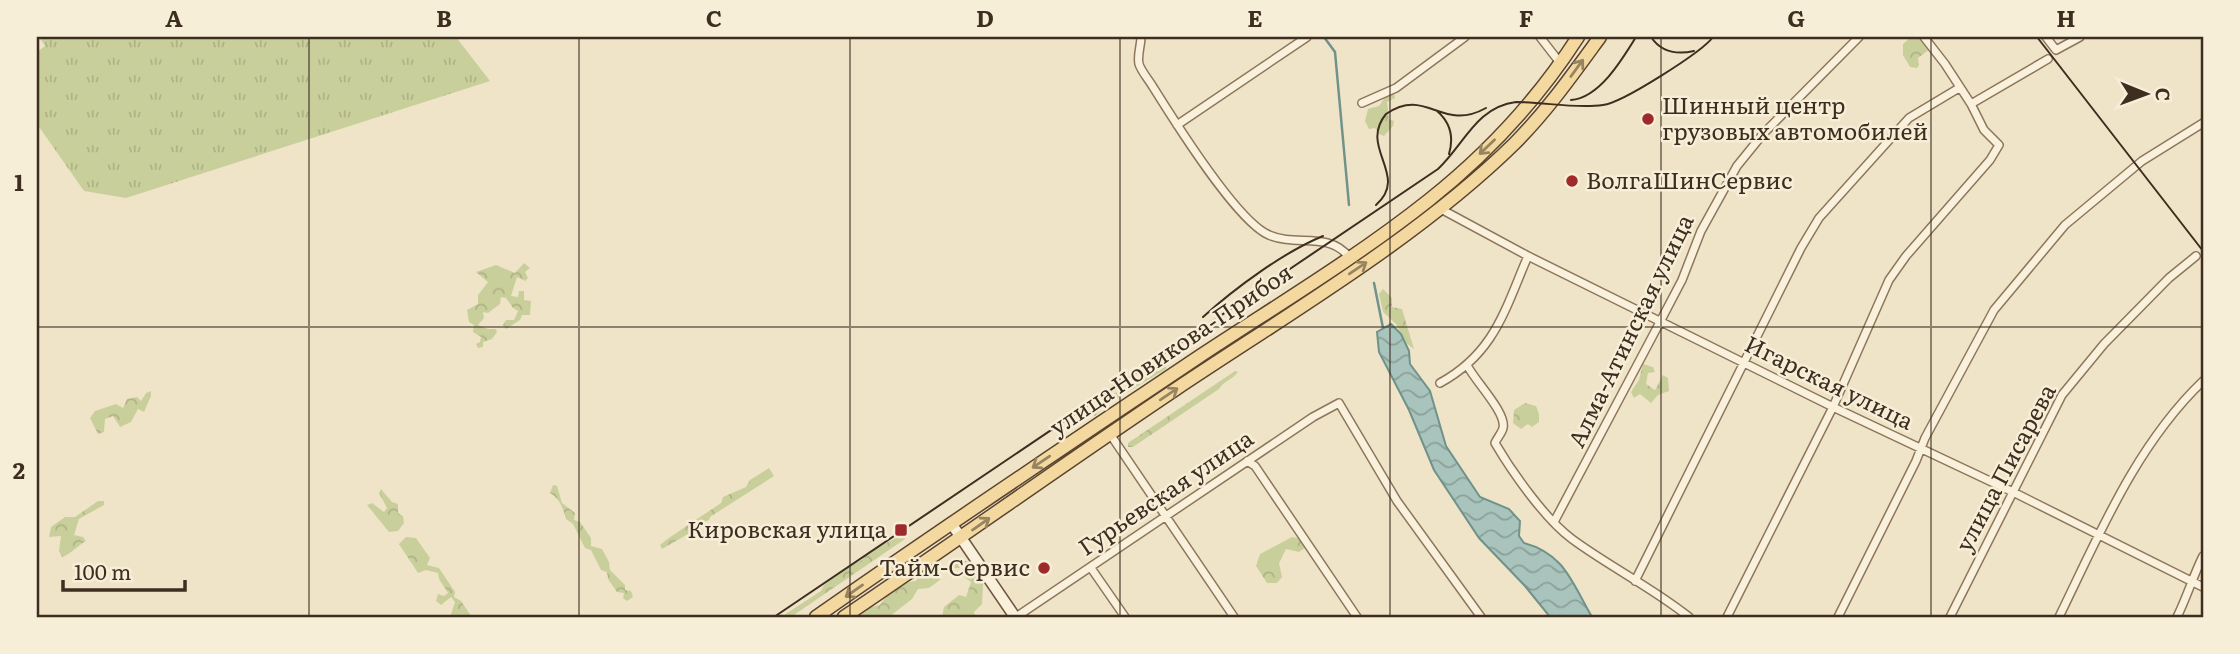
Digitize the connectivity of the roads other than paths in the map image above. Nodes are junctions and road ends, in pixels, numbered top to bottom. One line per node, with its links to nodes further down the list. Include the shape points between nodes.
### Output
1 (1141, 37): 17 (street, via 1139,62)
2 (1307, 37): 17 (street)
3 (1465, 37): 14 (street, via 1396,88)
4 (1540, 37): 12 (street)
5 (1578, 37): 12 (main road, улица Новикова-Прибоя)
6 (1600, 37): 18 (main road, улица Новикова-Прибоя, one-way to 6, via 1482,173 1555,100)
7 (1859, 37): 22 (street, Алма-Атинская улица, via 1737,166 1700,231)
8 (1924, 37): 13 (street)
9 (2046, 37): 10 (street, via 2056,50)
10 (2080, 37)
11 (2048, 59): 15 (street)
12 (1561, 64): 21 (main road, улица Новикова-Прибоя, one-way to 21, via 1500,135 1429,201)
13 (1959, 88): 15 (street); 23 (street, via 1909,118 1819,218)
14 (1362, 103)
15 (1971, 104): 27 (street, via 1984,130 1999,145 1889,280)
16 (2203, 123): 29 (street, via 2141,161 2065,225 1994,310)
17 (1177, 125): 21 (street, via 1254,226 1288,241 1333,243)
18 (1439, 208): 19 (street, Игарская улица); 28 (main road, улица Новикова-Прибоя, one-way to 18)
19 (1528, 256): 22 (street, Игарская улица); 24 (street, via 1506,312)
20 (2196, 256): 31 (street, улица Писарева, via 2104,344 2062,395)
21 (1349, 257): 34 (main road, улица Новикова-Прибоя, one-way to 34)
22 (1660, 321): 23 (street, Игарская улица); 33 (street, Алма-Атинская улица)
23 (1744, 362): 27 (street, Игарская улица); 39 (street)
24 (1467, 365): 26 (street); 33 (street, via 1503,420 1495,443)
25 (2203, 381): 35 (street, via 2160,430)
26 (1440, 383)
27 (1833, 407): 29 (street, Игарская улица); 50 (street)
28 (1110, 434): 32 (street); 36 (main road, улица Новикова-Прибоя, one-way to 28)
29 (1920, 450): 31 (street, Игарская улица); 51 (street)
30 (1247, 461): 32 (street, Гурьевская улица); 47 (street, via 1255,466); 48 (street, Гурьевская улица, via 1339,403 1397,501)
31 (2013, 492): 35 (street, Игарская улица); 52 (street, улица Писарева)
32 (1166, 515): 38 (street, Гурьевская улица); 46 (street)
33 (1554, 522): 39 (street, via 1570,538)
34 (951, 523): 36 (street); 42 (main road, улица Новикова-Прибоя, one-way to 42)
35 (2099, 535): 40 (street, Игарская улица); 53 (street)
36 (960, 538): 43 (main road, улица Новикова-Прибоя); 44 (street)
37 (2203, 556): 40 (street)
38 (1091, 568): 44 (street, Гурьевская улица); 45 (street)
39 (1635, 581): 49 (street)
40 (2193, 582): 41 (street, Игарская улица); 54 (street)
41 (2203, 587)
42 (816, 617)
43 (844, 617)
44 (1016, 617)
45 (1125, 617)
46 (1234, 617)
47 (1357, 617)
48 (1481, 617)
49 (1689, 617)
50 (1727, 617)
51 (1838, 617)
52 (1950, 617)
53 (2059, 617)
54 (2177, 617)

